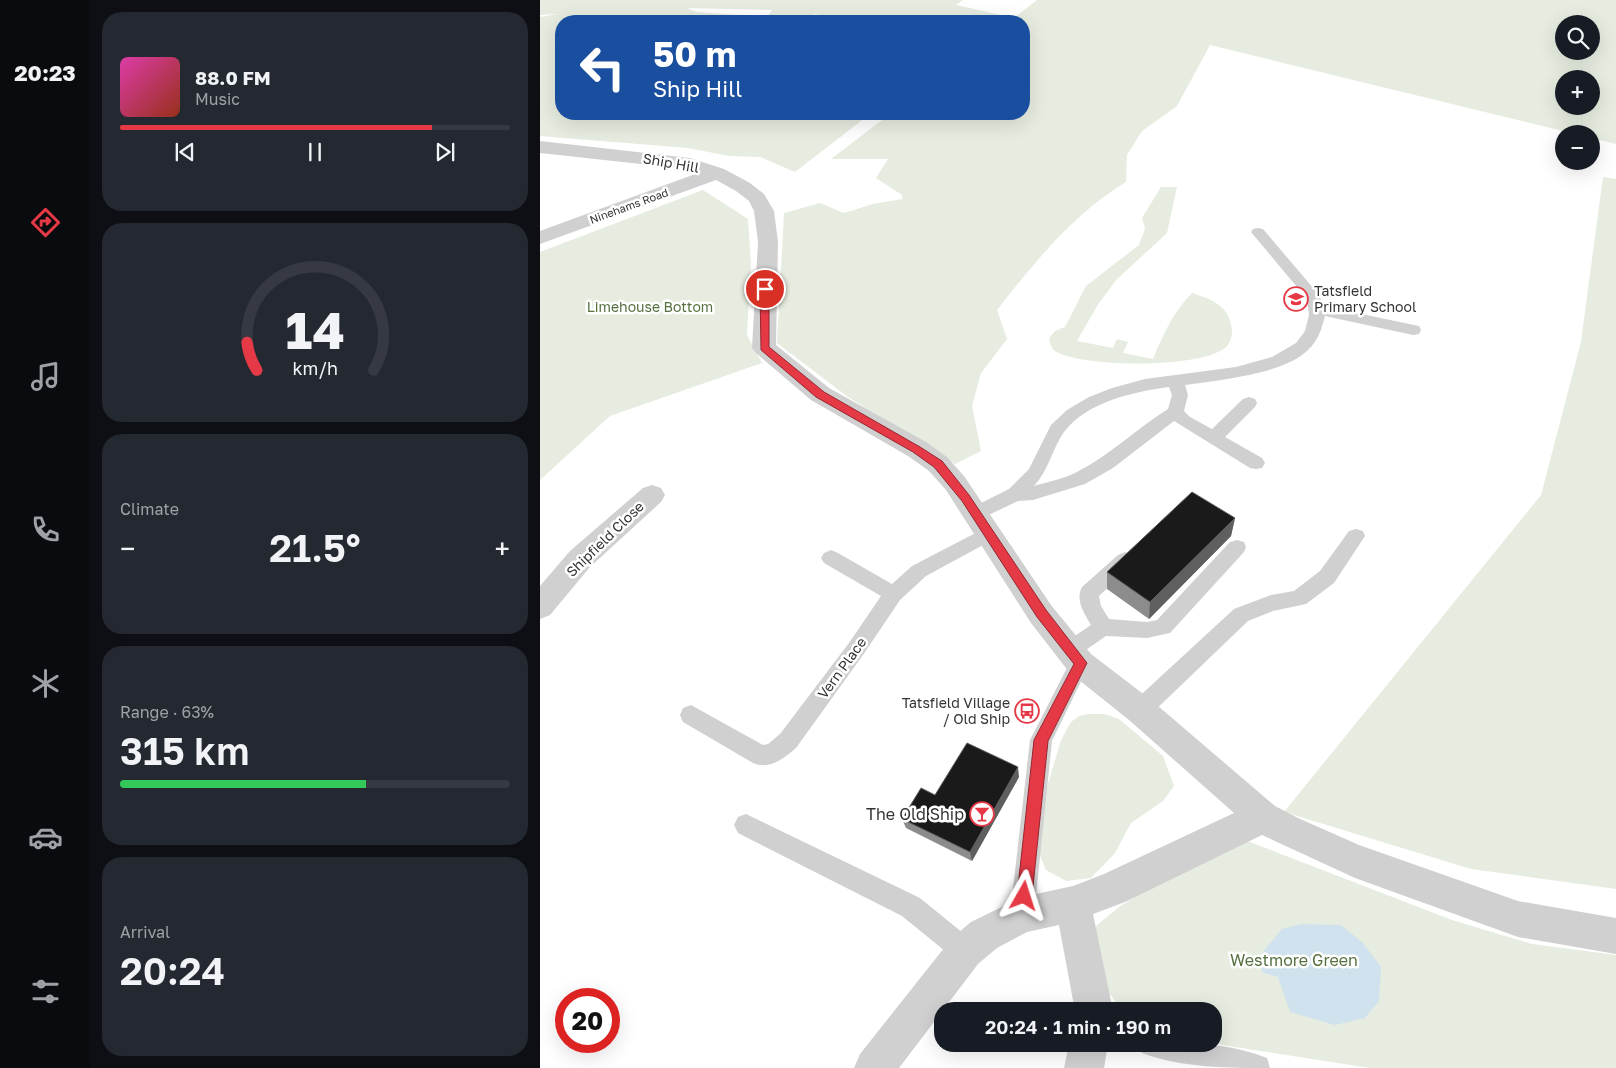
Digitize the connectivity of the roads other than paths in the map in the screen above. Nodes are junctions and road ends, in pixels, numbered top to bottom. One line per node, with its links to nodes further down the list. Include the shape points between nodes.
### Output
1 (540, 148): 2 (street, Ship Hill, via 690,164)
2 (717, 173): 4 (street, Ninehams Road); 14 (street, Ship Hill, via 758,198 764,211 768,242 764,348 820,394 938,464)
3 (1258, 232): 5 (lane, via 1314,298)
4 (540, 238)
5 (1316, 309): 6 (lane); 7 (lane, via 1313,332 1302,346 1277,361 1236,372)
6 (1413, 330)
7 (1176, 381): 9 (lane, via 1180,395); 12 (lane, via 1118,392 1095,400 1073,414 1057,429 1036,473)
8 (1249, 403): 10 (lane)
9 (1175, 412): 10 (lane); 12 (lane, via 1079,479 1033,493)
10 (1214, 438): 11 (lane)
11 (1256, 462)
12 (1015, 494): 14 (lane, Vern Place)
13 (652, 495): 20 (street, Shipfield Close, via 580,559)
14 (982, 523): 19 (lane, Vern Place); 22 (street, Ship Hill, via 1041,614)
15 (1356, 536): 23 (lane, via 1327,576 1299,598 1271,603 1241,616)
16 (1138, 547): 21 (lane, via 1089,592 1091,608)
17 (1238, 547): 21 (lane, via 1163,627 1146,630)
18 (831, 558): 19 (lane)
19 (893, 594): 24 (lane, Vern Place, via 788,741 774,753 760,756)
20 (540, 607)
21 (1103, 627): 22 (lane)
22 (1075, 657): 23 (street); 28 (lane, via 1041,740)
23 (1140, 710): 25 (street)
24 (691, 715)
25 (1263, 817): 27 (street); 29 (street, via 1355,861 1518,919)
26 (746, 825): 30 (lane, via 911,907)
27 (1073, 904): 28 (street); 31 (street)
28 (1022, 915): 30 (street, via 984,935)
29 (1616, 936)
30 (965, 951): 34 (street)
31 (1092, 1002)
32 (1088, 1052): 35 (street)
33 (1186, 1052): 36 (lane)
34 (874, 1068)
35 (1084, 1068)
36 (1257, 1068)

